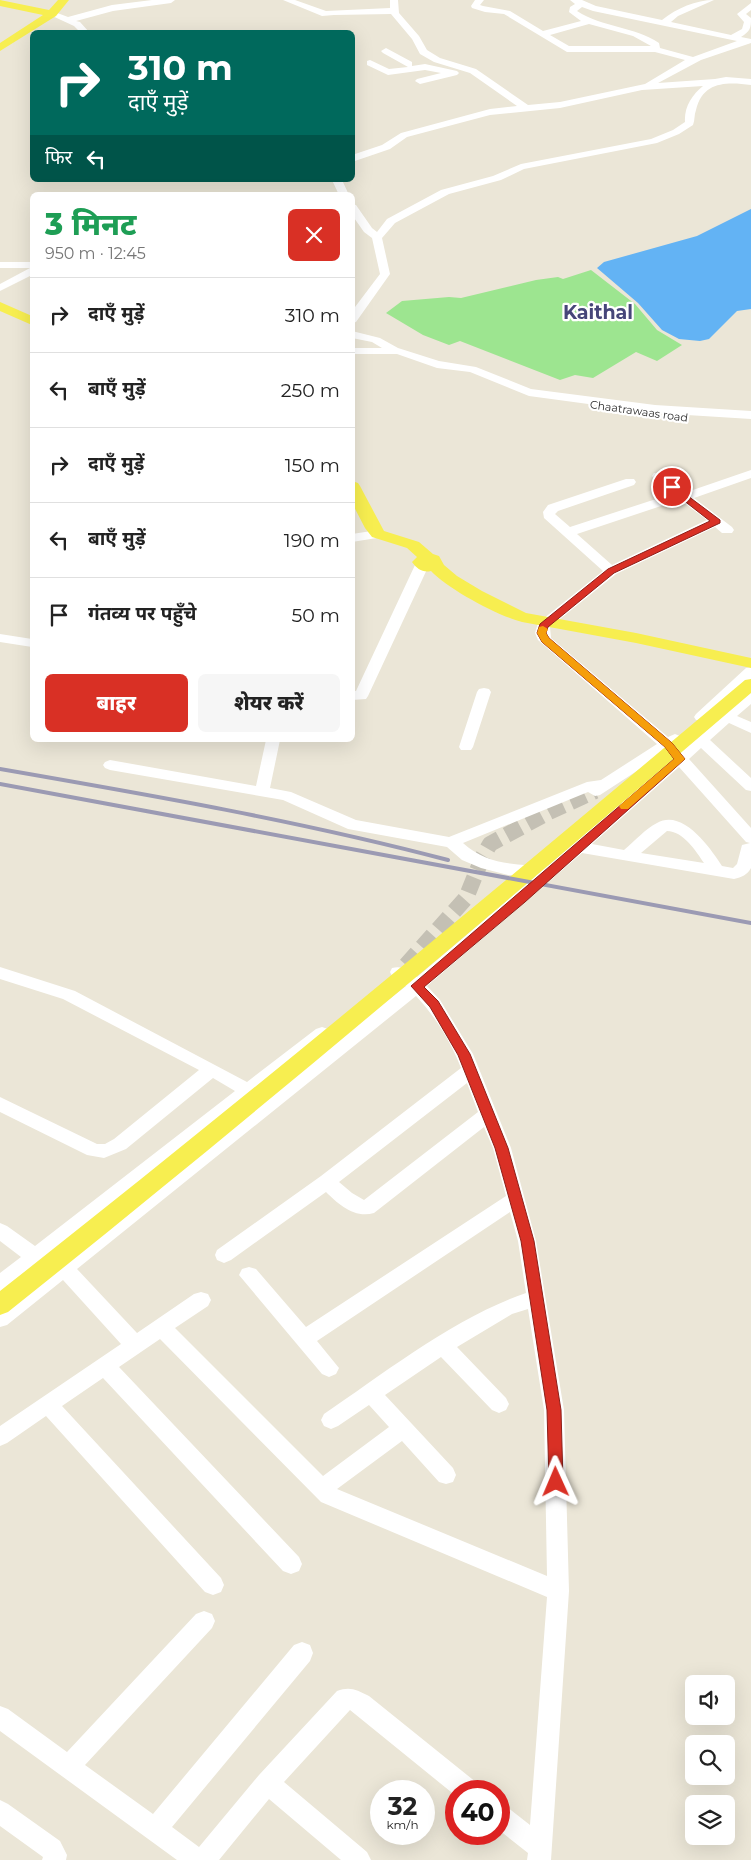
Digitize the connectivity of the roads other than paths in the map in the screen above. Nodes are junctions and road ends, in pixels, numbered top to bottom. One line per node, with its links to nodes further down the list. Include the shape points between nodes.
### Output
1 (64, 0): 13 (main road)
2 (170, 0): 14 (street, via 112,8)
3 (286, 0): 12 (street, via 324,14)
4 (394, 0): 12 (street)
5 (480, 0): 18 (street, via 475,6 510,13)
6 (710, 0): 16 (street)
7 (739, 1): 10 (street)
8 (0, 2): 13 (main road)
9 (577, 2): 15 (street, via 573,12); 16 (street)
10 (751, 5): 19 (street, via 741,14 749,21 746,30)
11 (81, 8): 14 (street)
12 (394, 11): 25 (street, via 416,38 422,52)
13 (52, 14): 14 (street); 22 (main road)
14 (73, 20): 17 (street)
15 (588, 22): 18 (street); 20 (street)
16 (663, 23): 19 (street); 20 (street)
17 (83, 30)
18 (543, 34): 23 (street, via 567,49)
19 (735, 36): 21 (street)
20 (644, 37): 23 (street, via 656,45)
21 (750, 41): 26 (street, via 736,43)
22 (0, 48)
23 (655, 49): 26 (street)
24 (386, 52): 28 (street)
25 (433, 57): 28 (street); 33 (street, via 473,71)
26 (694, 60): 32 (street)
27 (370, 63): 28 (street, via 388,72)
28 (414, 66): 29 (street, via 454,73)
29 (420, 81)
30 (716, 82): 31 (street); 32 (street); 36 (street, via 694,101 688,114 690,123 676,132 654,141 521,167 497,178 446,192 391,221)
31 (751, 82)
32 (647, 86): 33 (street, via 560,105)
33 (526, 108): 34 (street, via 490,112 404,135)
34 (355, 158)
35 (355, 211): 36 (street)
36 (377, 237): 42 (street, via 377,248 385,265 384,274)
37 (0, 265): 38 (street)
38 (30, 265)
39 (30, 272): 40 (street)
40 (0, 288)
41 (355, 295): 42 (street)
42 (368, 298): 44 (street)
43 (0, 306): 45 (main road)
44 (355, 316)
45 (30, 320)
46 (355, 335): 48 (street, via 376,340)
47 (355, 351): 48 (street)
48 (398, 351): 49 (street, Chaatrawaas road, via 438,364 472,369 538,397 666,416 740,423)
49 (751, 417)
50 (751, 474): 54 (street)
51 (658, 476): 54 (street)
52 (630, 482): 58 (street, via 550,510 549,515)
53 (355, 492): 59 (main road)
54 (686, 497): 56 (street); 58 (street)
55 (355, 513): 59 (main road, via 365,531)
56 (716, 522): 57 (street); 62 (street)
57 (727, 530)
58 (569, 532): 62 (street)
59 (375, 534): 60 (street); 61 (main road)
60 (355, 537)
61 (426, 563): 63 (main road, via 444,580 494,611 514,619); 70 (street, via 361,696)
62 (611, 571): 63 (street)
63 (546, 624): 66 (main road, via 636,638); 67 (main road); 76 (street, via 542,633 545,640)
64 (0, 638): 65 (street)
65 (28, 642)
66 (751, 663)
67 (751, 671): 76 (street)
68 (751, 684): 108 (main road, via 454,936)
69 (484, 692): 77 (street)
70 (355, 695)
71 (751, 696): 72 (street)
72 (728, 717): 73 (street); 74 (street)
73 (751, 728)
74 (701, 740): 78 (street); 80 (street)
75 (273, 742): 81 (street)
76 (668, 745): 78 (street); 83 (street, via 600,788 592,785)
77 (466, 746)
78 (680, 759): 82 (street); 84 (street)
79 (110, 766): 81 (street)
80 (751, 786)
81 (262, 792): 83 (street, via 286,796 353,825)
82 (751, 838)
83 (450, 842): 88 (street, via 467,855 488,864 517,870)
84 (578, 847): 86 (street); 88 (street)
85 (751, 848): 87 (street, via 740,872)
86 (628, 855): 87 (street); 87 (street, via 668,825 696,841)
87 (716, 870)
88 (552, 871): 91 (street)
89 (0, 973): 93 (street, via 69,995)
90 (0, 983): 93 (street, via 62,1004)
91 (417, 986): 92 (street, via 434,1004); 94 (street, via 402,968); 96 (street)
92 (471, 1070): 97 (street); 98 (street)
93 (207, 1073): 94 (street); 95 (street, via 110,1151 93,1150)
94 (242, 1094): 96 (street); 102 (street)
95 (0, 1104)
96 (266, 1108): 103 (street)
97 (488, 1114): 98 (street, via 368,1208 351,1203); 99 (street, via 502,1148)
98 (327, 1181): 101 (street)
99 (516, 1199): 106 (street); 111 (street)
100 (0, 1231): 102 (street)
101 (224, 1255)
102 (35, 1256): 105 (street)
103 (64, 1268): 109 (street); 112 (street)
104 (249, 1275): 111 (street)
105 (0, 1284)
106 (536, 1298): 113 (street, via 506,1308); 126 (street, via 554,1410)
107 (201, 1300): 110 (street)
108 (0, 1305)
109 (0, 1319)
110 (161, 1327): 112 (street); 123 (street)
111 (304, 1339): 115 (street)
112 (135, 1345): 114 (street)
113 (444, 1345): 116 (street); 118 (street)
114 (104, 1365): 117 (street); 124 (street)
115 (329, 1368)
116 (371, 1393): 119 (street); 120 (street)
117 (48, 1404): 121 (street); 125 (street)
118 (499, 1404)
119 (331, 1420)
120 (403, 1428): 122 (street); 123 (street)
121 (0, 1437)
122 (446, 1475)
123 (321, 1489): 126 (street, via 328,1495)
124 (291, 1564)
125 (213, 1585)
126 (558, 1592): 136 (street)
127 (204, 1621): 130 (street)
128 (302, 1653): 135 (street)
129 (0, 1717): 130 (street)
130 (68, 1767): 135 (street)
131 (455, 1780): 132 (street, via 351,1699 345,1699)
132 (267, 1783): 139 (street); 140 (street)
133 (0, 1812): 137 (street, via 52,1849)
134 (510, 1825): 136 (street)
135 (155, 1830): 138 (street)
136 (540, 1854)
137 (54, 1860)
138 (198, 1860)
139 (204, 1860)
140 (359, 1860)

